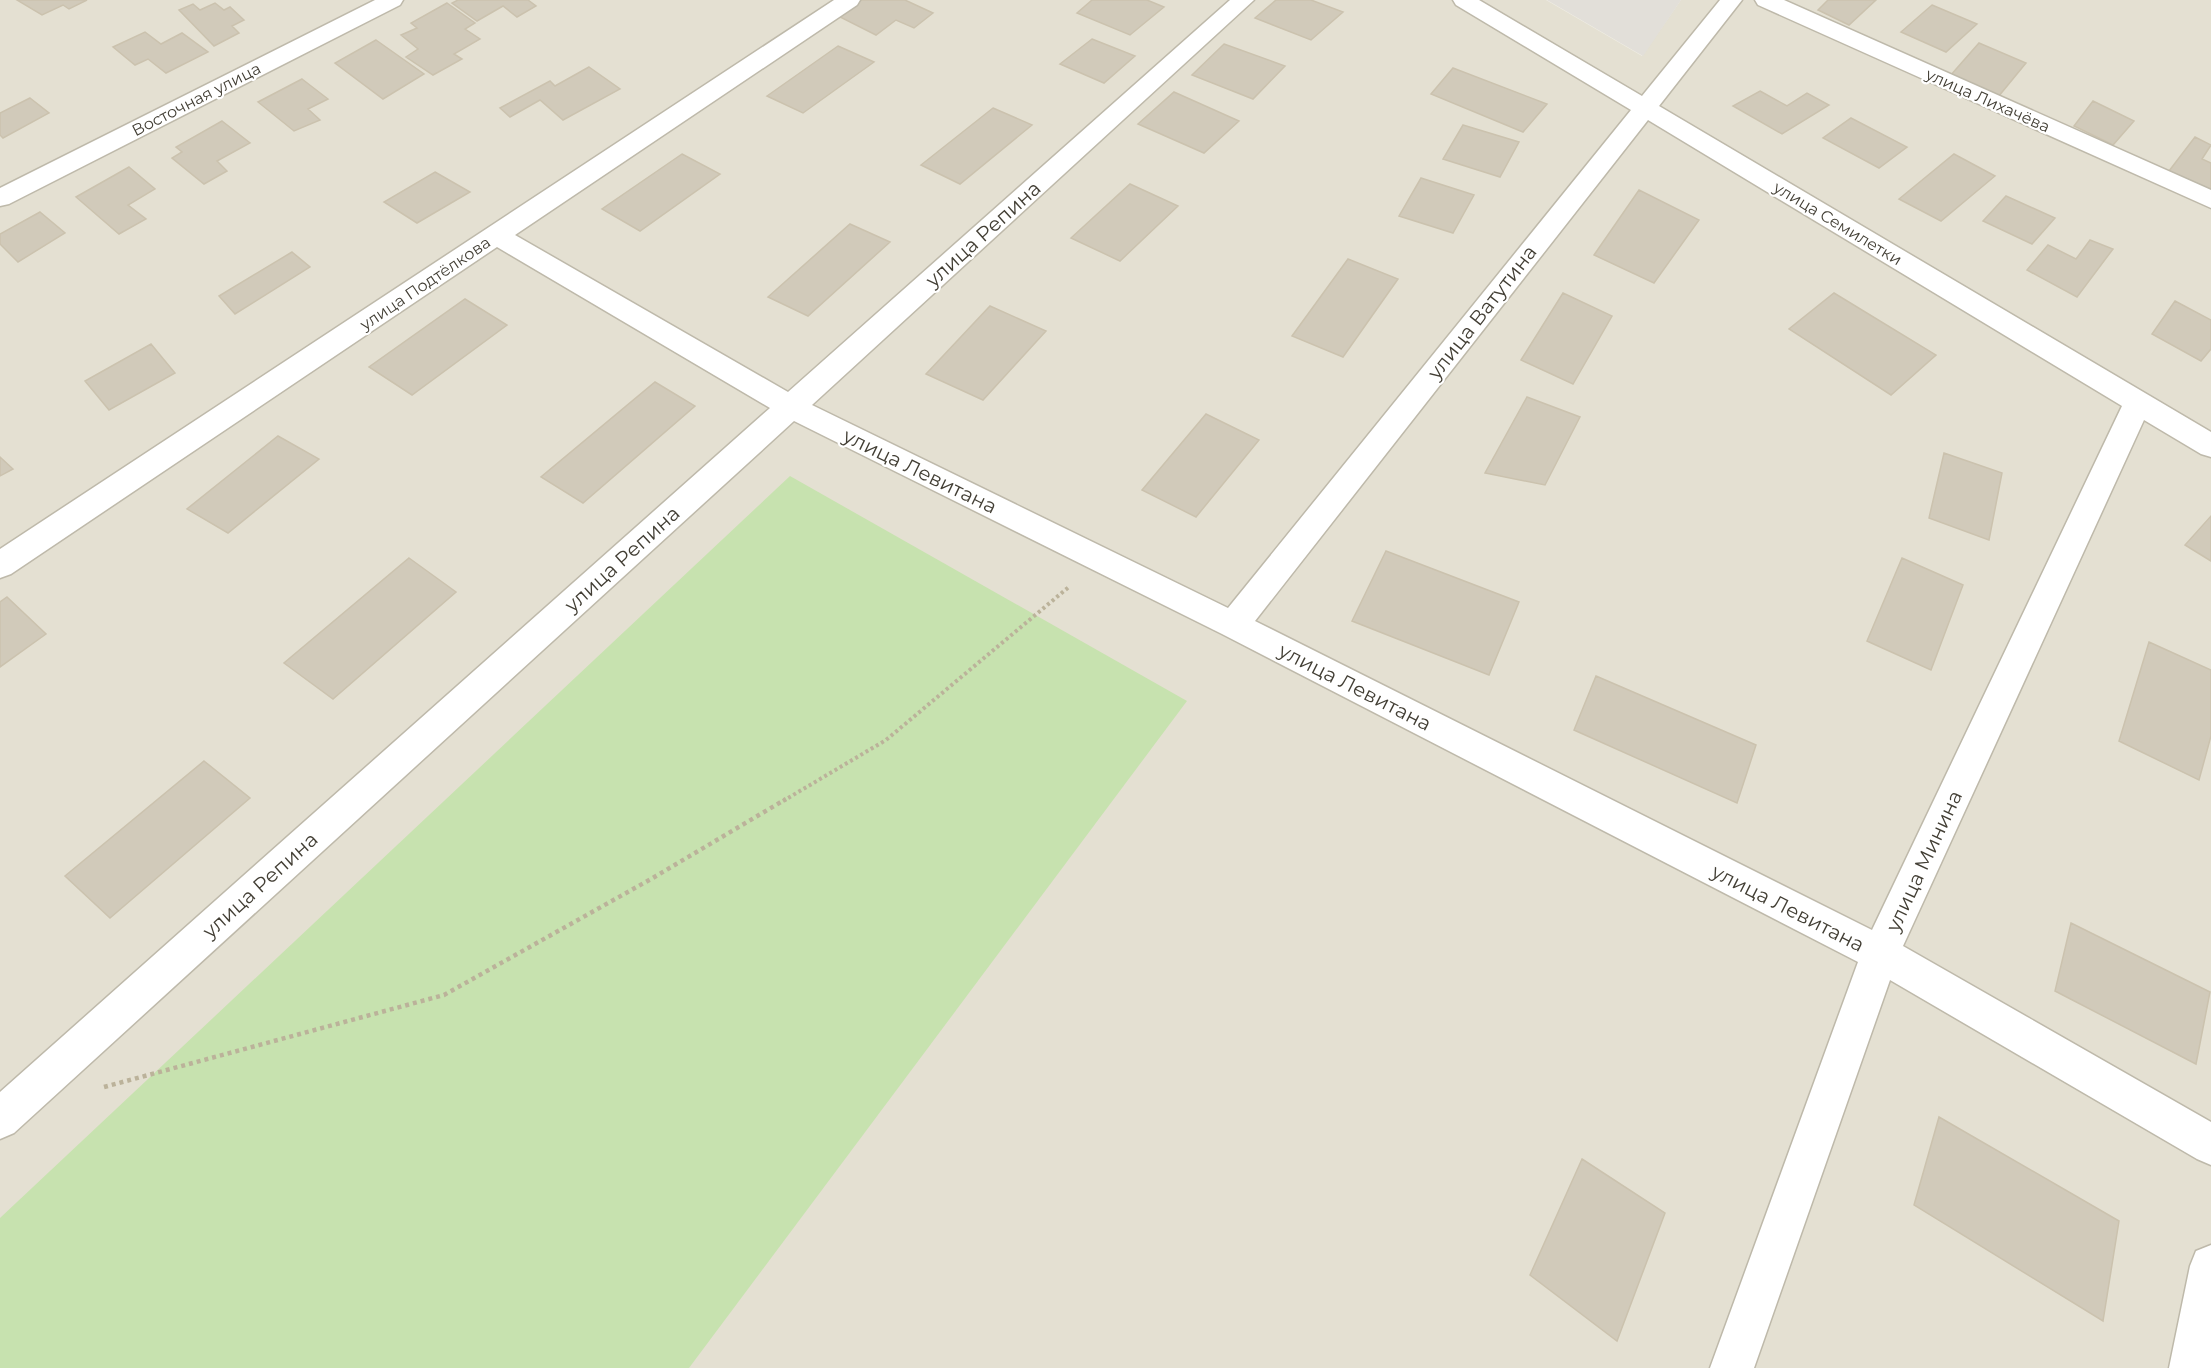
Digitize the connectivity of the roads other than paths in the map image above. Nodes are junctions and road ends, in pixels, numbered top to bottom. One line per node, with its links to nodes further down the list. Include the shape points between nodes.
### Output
1 (392, 0): 8 (street, Восточная улица)
2 (849, 0): 10 (street, улица Подтёлкова)
3 (1243, 0): 12 (street, улица Репина)
4 (1464, 0): 7 (street, улица Семилетки)
5 (1731, 0): 7 (street, улица Ватутина)
6 (1766, 0): 9 (street, улица Лихачёва)
7 (1644, 108): 11 (street, улица Семилетки); 15 (street, улица Ватутина)
8 (0, 198)
9 (2211, 200)
10 (496, 235): 12 (street, улица Левитана); 14 (street, улица Подтёлкова)
11 (2138, 403): 13 (street, улица Семилетки); 16 (street, улица Минина)
12 (790, 407): 15 (street, улица Левитана); 17 (street, улица Репина)
13 (2211, 446)
14 (0, 565)
15 (1233, 625): 16 (street, улица Левитана)
16 (1880, 954): 18 (street, улица Левитана); 20 (street, улица Минина)
17 (0, 1119)
18 (2211, 1145)
19 (2211, 1266): 21 (street)
20 (1732, 1368)
21 (2191, 1368)

